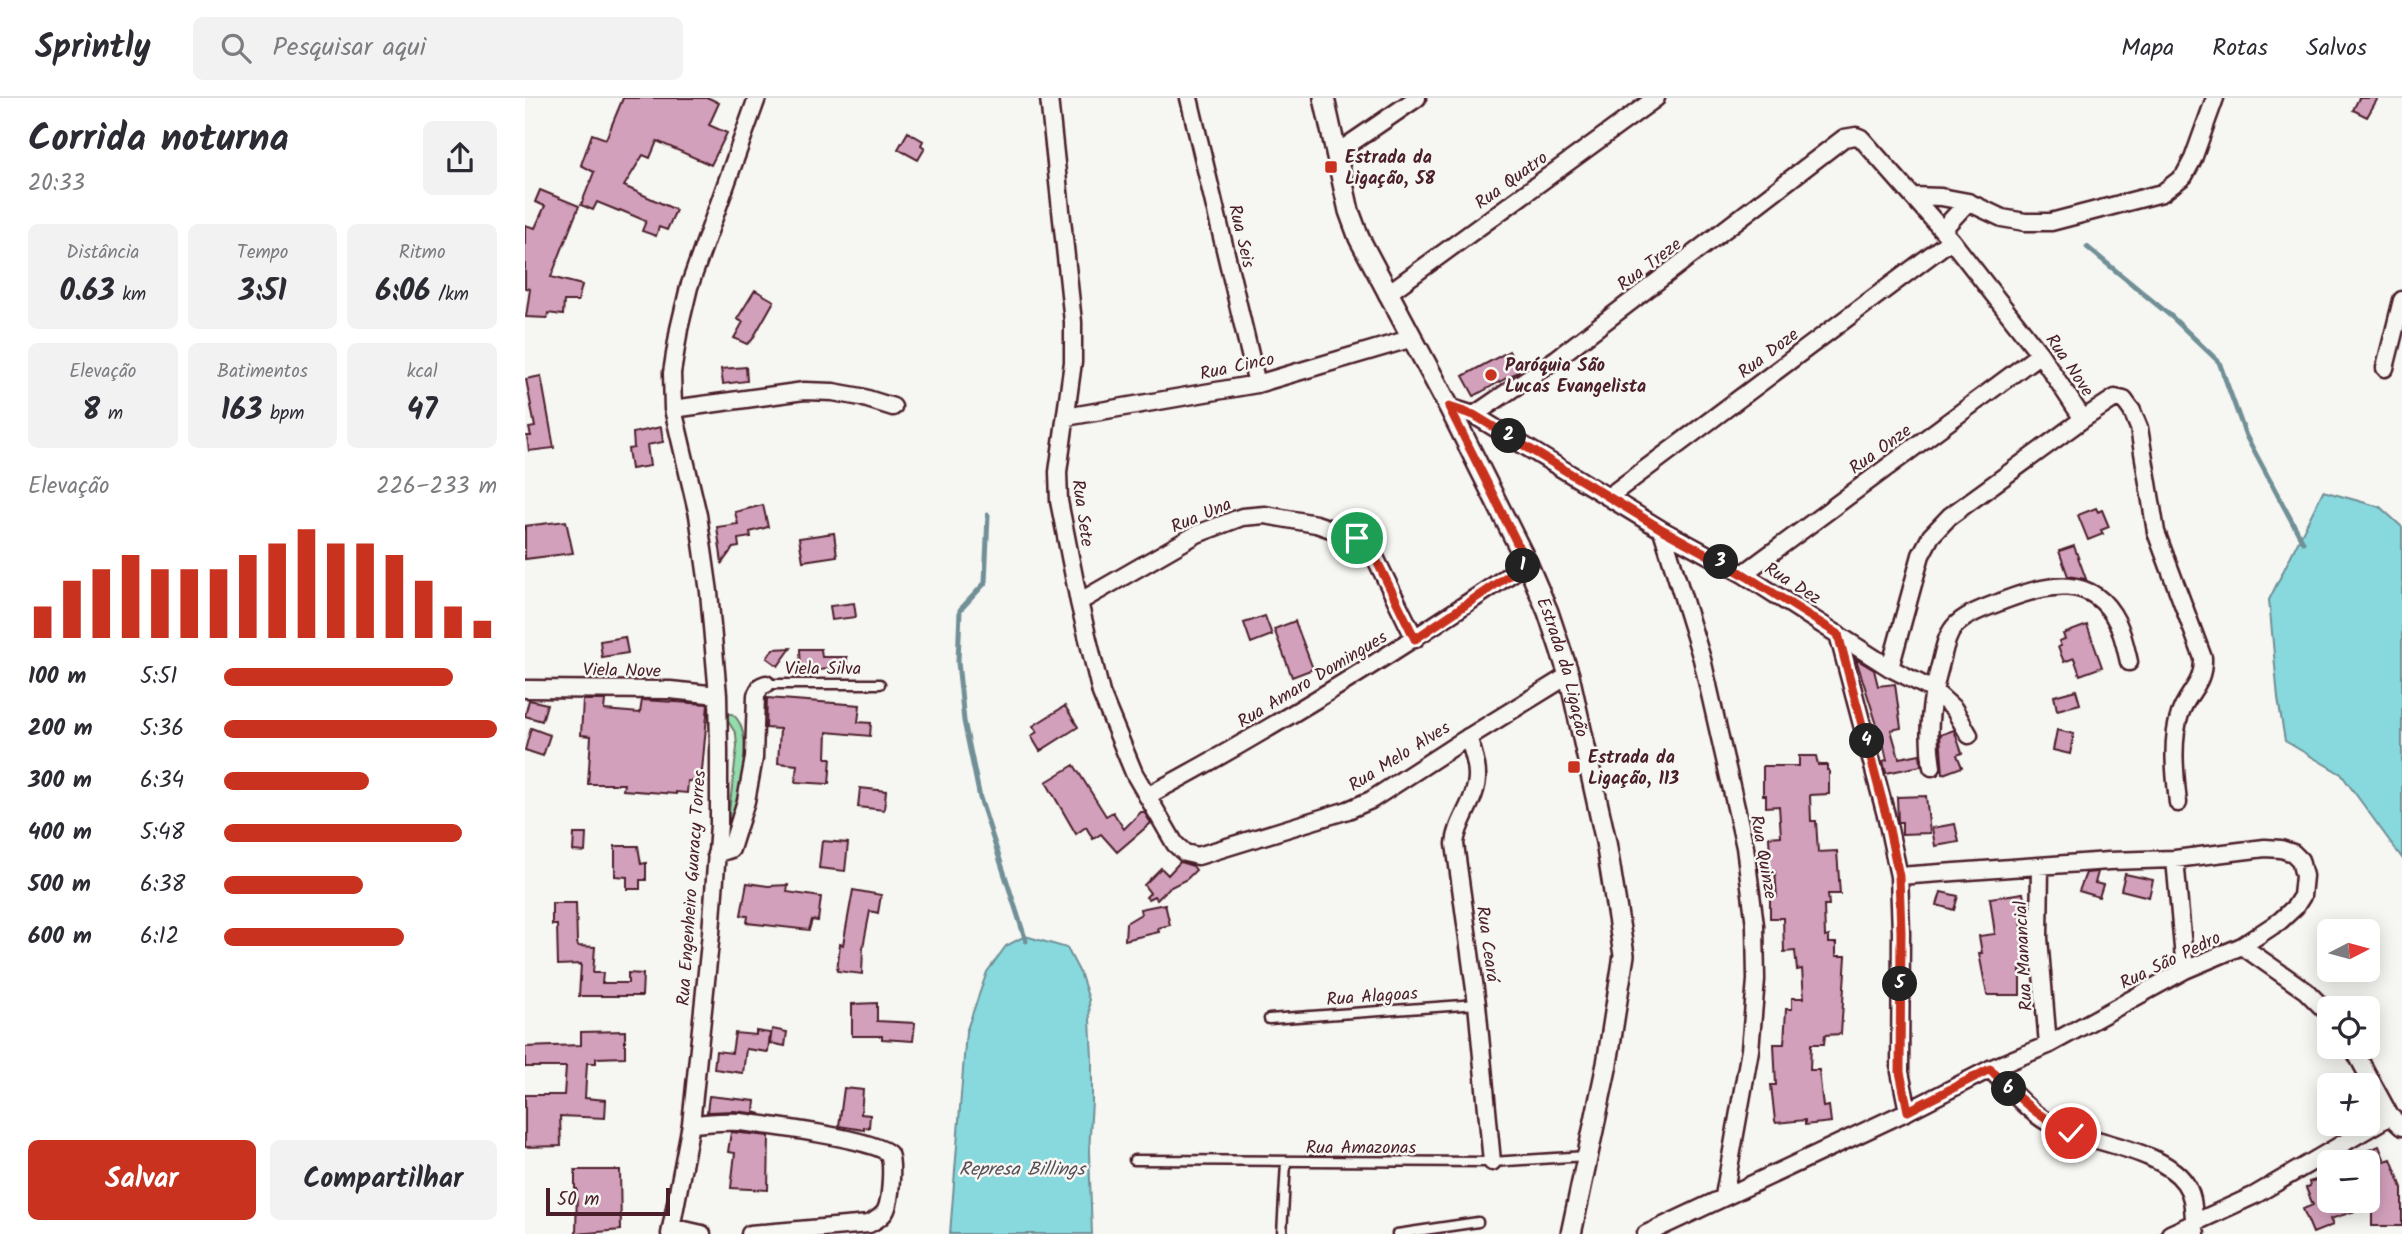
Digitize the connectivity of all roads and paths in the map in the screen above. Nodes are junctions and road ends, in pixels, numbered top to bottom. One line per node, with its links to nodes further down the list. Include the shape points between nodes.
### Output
1 (1049, 98): 23 (street, Rua Sete, via 1073,322)
2 (1189, 98): 18 (street, Rua Seis)
3 (1324, 98): 9 (street, Estrada da Ligação)
4 (1416, 98): 9 (street)
5 (1656, 98): 13 (street, Rua Quatro)
6 (2215, 98): 11 (street, via 2184,176 2162,193 2050,222 2012,221)
7 (751, 100): 21 (street, Rua Engenheiro Guaracy Torres, via 687,297 672,373)
8 (1867, 144): 10 (street, Rua Nove); 22 (street, Rua Treze, via 1856,136 1844,138 1556,359)
9 (1335, 155): 13 (street, Estrada da Ligação, via 1359,238)
10 (1912, 196): 11 (street); 12 (street, Rua Nove)
11 (1968, 202): 12 (street, Rua Doze)
12 (1946, 235): 16 (street, Rua Nove); 25 (street, Rua Doze)
13 (1387, 294): 15 (street, Estrada da Ligação)
14 (2402, 300): 17 (street)
15 (1413, 338): 18 (street, Rua Cinco); 20 (street, Estrada da Ligação)
16 (2041, 354): 24 (street, Rua Nove); 28 (street, Rua Onze)
17 (2385, 368)
18 (1257, 384): 23 (street, Rua Cinco)
19 (893, 407): 21 (street, via 833,392 803,391)
20 (1449, 407): 22 (street); 27 (street, Estrada da Ligação)
21 (673, 410): 39 (street, Rua Engenheiro Guaracy Torres, via 698,515)
22 (1474, 415): 25 (street, Rua Dez)
23 (1066, 417): 29 (street, Rua Sete, via 1059,501)
24 (2083, 419): 33 (street, Rua Nove, via 1949,516 1931,536 1921,555); 44 (street, via 2115,398 2124,400 2132,411 2156,532 2203,658 2201,677 2178,721)
25 (1608, 496): 26 (street, Rua Dez)
26 (1663, 530): 28 (street, Rua Dez); 65 (street, Rua Quinze, via 1702,659 1745,847 1755,925 1750,1049)
27 (1527, 563): 31 (street, Rua Amaro Domingues); 34 (street, Estrada da Ligação)
28 (1743, 574): 30 (street, Rua Dez)
29 (1079, 602): 31 (street, Rua Una, via 1197,534 1243,517 1265,515 1316,524 1366,545); 43 (street, Rua Sete, via 1101,693)
30 (1838, 634): 33 (street, Rua Dez); 49 (street)
31 (1415, 639): 43 (street, Rua Amaro Domingues, via 1269,730)
32 (2129, 663): 38 (street, via 2116,620 2095,594 2055,586 2024,593 1964,618 1947,638)
33 (1890, 668): 38 (street, Rua Dez)
34 (1569, 676): 41 (street, Rua Melo Alves); 61 (street, Estrada da Ligação, via 1606,842 1624,955)
35 (766, 684): 36 (lane, Viela Silva); 45 (street, via 756,695 754,758 735,843 727,852)
36 (880, 684)
37 (525, 689): 39 (street, Viela Nove, via 670,690)
38 (1933, 690): 40 (street, Rua Dez, via 1954,709); 42 (street, via 1928,734)
39 (718, 695): 45 (street, Rua Engenheiro Guaracy Torres)
40 (1969, 735)
41 (1468, 737): 46 (street, Rua Melo Alves, via 1371,800); 53 (street, Rua Ceará, via 1478,778 1455,844)
42 (1931, 767)
43 (1147, 796): 46 (street, Rua Sete, via 1175,844)
44 (2178, 803)
45 (716, 854): 60 (street, Rua Engenheiro Guaracy Torres)
46 (1198, 856)
47 (2175, 859): 48 (street, Rua São Pedro); 50 (street, Rua São Pedro, via 2265,848 2293,853 2300,860 2302,896 2295,907); 51 (street)
48 (2040, 866): 49 (street, Rua São Pedro); 55 (street, Rua Manancial, via 2039,938)
49 (1899, 876): 58 (street, via 1900,1072)
50 (2242, 946): 51 (street, Rua São Pedro); 52 (street)
51 (2185, 970): 55 (street, Rua São Pedro)
52 (2317, 1001)
53 (1477, 1003): 54 (lane, Rua Alagoas); 64 (street, Rua Ceará)
54 (1269, 1019)
55 (2048, 1045): 57 (street, Rua São Pedro)
56 (2360, 1059): 59 (street)
57 (1990, 1069): 58 (street, Rua São Pedro); 67 (street, via 2047,1122 2153,1158 2172,1169 2191,1194)
58 (1908, 1111): 65 (street, Rua São Pedro)
59 (2396, 1122): 67 (street)
60 (691, 1124): 68 (street, Rua Engenheiro Guaracy Torres); 70 (street, via 758,1125 879,1147 889,1154 888,1204 877,1219 859,1226)
61 (1588, 1156): 64 (lane, Rua Amazonas); 73 (street, Estrada da Ligação)
62 (1134, 1160): 63 (lane, Rua Amazonas)
63 (1286, 1162): 64 (lane, Rua Amazonas); 71 (lane)
64 (1492, 1162)
65 (1724, 1196): 74 (street, Rua São Pedro)
66 (1478, 1222): 72 (lane)
67 (2195, 1229): 75 (street)
68 (670, 1231): 69 (street)
69 (702, 1234)
70 (750, 1234)
71 (1282, 1234)
72 (1397, 1234)
73 (1570, 1234)
74 (1646, 1234)
75 (2169, 1234)

